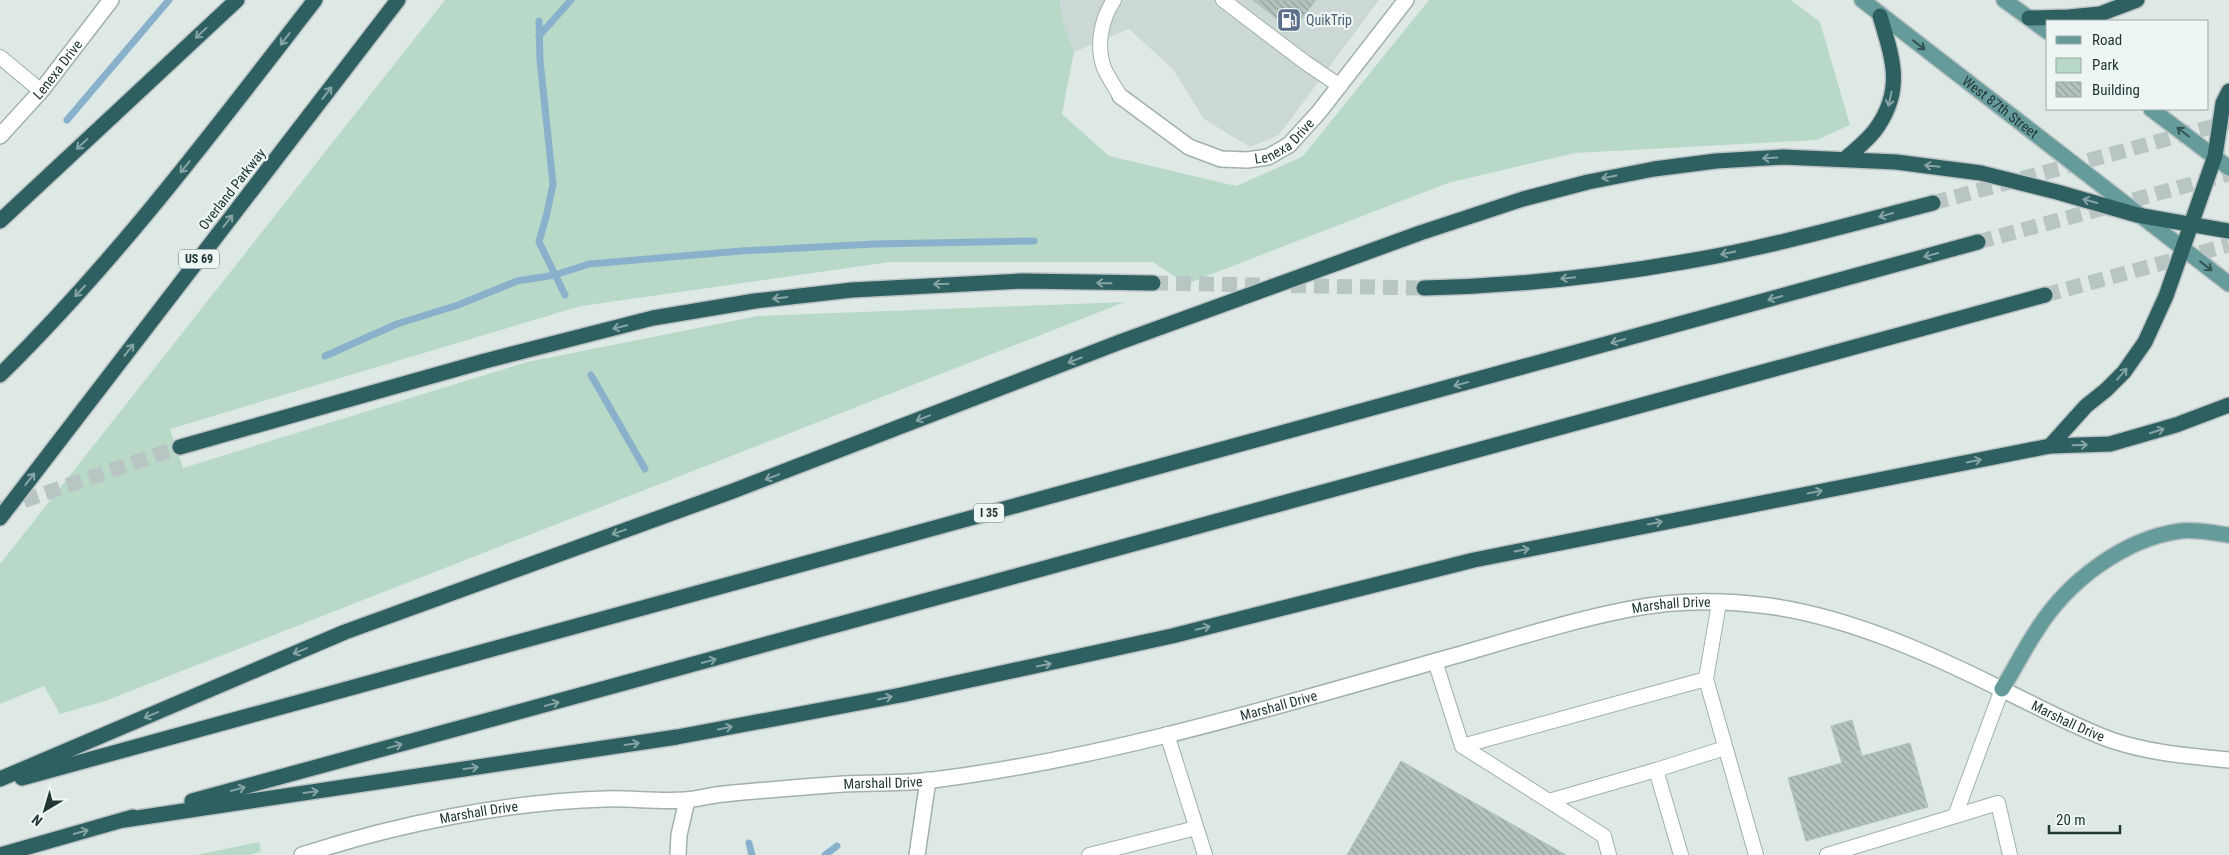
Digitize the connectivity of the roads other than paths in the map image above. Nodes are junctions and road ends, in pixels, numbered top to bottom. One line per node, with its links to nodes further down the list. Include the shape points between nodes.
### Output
1 (111, 0): 17 (street, Lenexa Drive)
2 (237, 0): 27 (highway, one-way to 27)
3 (315, 0): 36 (highway, one-way to 36, via 109,259)
4 (398, 0): 40 (highway, Overland Parkway / US 69, one-way to 4)
5 (1114, 0): 19 (lane, via 1106,11 1101,31 1102,51 1104,68)
6 (1223, 0): 11 (lane)
7 (1406, 0): 16 (street, Lenexa Drive)
8 (1862, 0): 12 (main road, West 87th Street)
9 (2004, 0): 13 (main road)
10 (2137, 0): 13 (highway, via 2100,14)
11 (1241, 5): 16 (lane, via 1306,63)
12 (1880, 16): 23 (highway, one-way to 23, via 1894,66 1890,103 1877,128); 26 (main road, West 87th Street, one-way to 26)
13 (2029, 18): 14 (main road)
14 (2046, 31)
15 (0, 57): 17 (lane)
16 (1340, 86): 19 (street, Lenexa Drive, via 1289,145 1268,157 1247,160 1221,158 1189,147)
17 (41, 91): 21 (street, Lenexa Drive)
18 (2229, 91): 22 (highway, via 2223,103)
19 (1120, 96)
20 (2152, 110): 22 (main road, one-way to 20)
21 (0, 136)
22 (2215, 156): 24 (main road); 28 (highway)
23 (1845, 159): 26 (highway, one-way to 23, via 1980,173); 51 (highway, one-way to 51, via 1735,160 1654,169 1523,199 1429,230 1120,342 733,491 345,632)
24 (2229, 168)
25 (1933, 203): 34 (highway, one-way to 34, via 1685,262 1484,287)
26 (2137, 215): 28 (highway); 31 (main road, West 87th Street)
27 (0, 221)
28 (2192, 224): 29 (highway); 31 (highway)
29 (2229, 231)
30 (1978, 242): 53 (highway, I 35, one-way to 53)
31 (2184, 248): 33 (main road, West 87th Street, one-way to 33); 38 (highway, one-way to 31, via 2086,406 2124,372 2145,342)
32 (1152, 284): 39 (highway, one-way to 39, via 1022,281 852,290 755,301 653,318 484,361)
33 (2229, 284)
34 (1424, 288)
35 (2044, 295): 57 (highway, one-way to 35)
36 (0, 375)
37 (2229, 404): 38 (highway, one-way to 37, via 2110,444 2176,425)
38 (2050, 446): 57 (highway, one-way to 38, via 678,737 891,697 1172,636 1474,560)
39 (180, 447)
40 (0, 518)
41 (2229, 535): 45 (main road, via 2181,531 2147,540 2113,556 2059,601 2037,629)
42 (1718, 603): 43 (street, Marshall Drive, via 1634,608); 44 (lane); 45 (street, Marshall Drive, via 1770,606 1840,621 1921,652)
43 (1435, 661): 46 (street, Marshall Drive); 47 (lane)
44 (1706, 679): 47 (lane); 48 (lane)
45 (2002, 689): 49 (street, Marshall Drive, via 2056,718 2117,742 2173,755); 56 (lane)
46 (1167, 734): 52 (street, Marshall Drive, via 1095,753); 58 (lane)
47 (1462, 746): 55 (lane)
48 (1725, 748): 50 (lane); 67 (lane)
49 (2229, 760)
50 (1656, 770): 55 (lane); 66 (lane)
51 (0, 779)
52 (928, 780): 54 (street, Marshall Drive, via 716,794); 62 (street)
53 (0, 784)
54 (687, 800): 60 (street, Marshall Drive, via 603,799 514,807 447,817); 61 (street)
55 (1549, 801): 65 (lane, via 1604,836)
56 (1955, 816): 68 (lane); 69 (lane, via 1998,803)
57 (124, 820): 59 (highway, one-way to 57)
58 (1196, 828): 63 (lane); 64 (lane)
59 (0, 855)
60 (302, 855)
61 (678, 855)
62 (917, 855)
63 (1090, 855)
64 (1205, 855)
65 (1609, 855)
66 (1681, 855)
67 (1756, 855)
68 (1827, 855)
69 (2010, 855)

